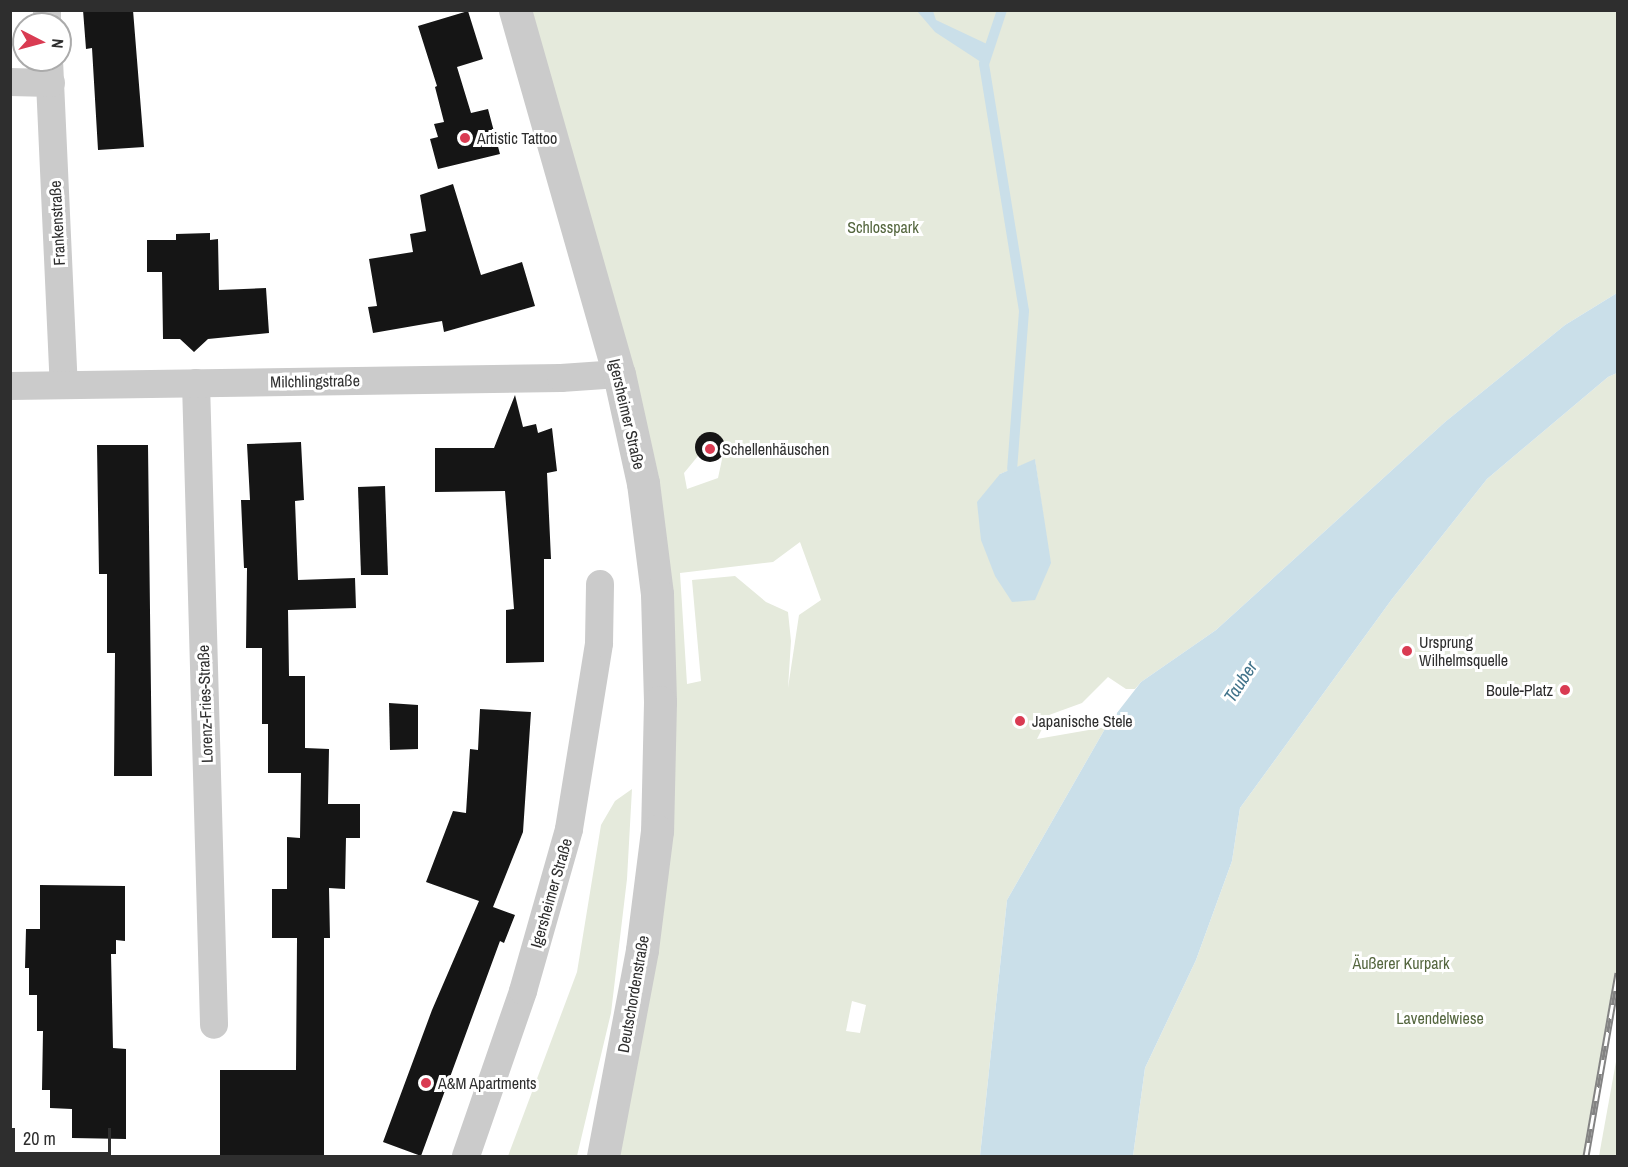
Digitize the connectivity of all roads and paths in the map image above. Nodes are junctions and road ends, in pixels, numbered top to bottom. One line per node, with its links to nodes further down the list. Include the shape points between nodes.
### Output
1 (515, 10): 5 (street, Igersheimer Straße)
2 (46, 72): 4 (street)
3 (50, 72): 7 (street, Frankenstraße)
4 (10, 82)
5 (619, 374): 6 (street, Milchlingstraße); 10 (street, Igersheimer Straße, via 644,483 657,594)
6 (196, 383): 7 (street, Milchlingstraße); 11 (street, Lorenz-Fries-Straße)
7 (64, 385): 8 (street, Milchlingstraße)
8 (10, 386)
9 (600, 584): 12 (street, Igersheimer Straße, via 599,643 569,829 523,991)
10 (657, 831): 13 (street, Deutschordenstraße, via 642,950)
11 (214, 1025)
12 (466, 1156)
13 (603, 1156)

